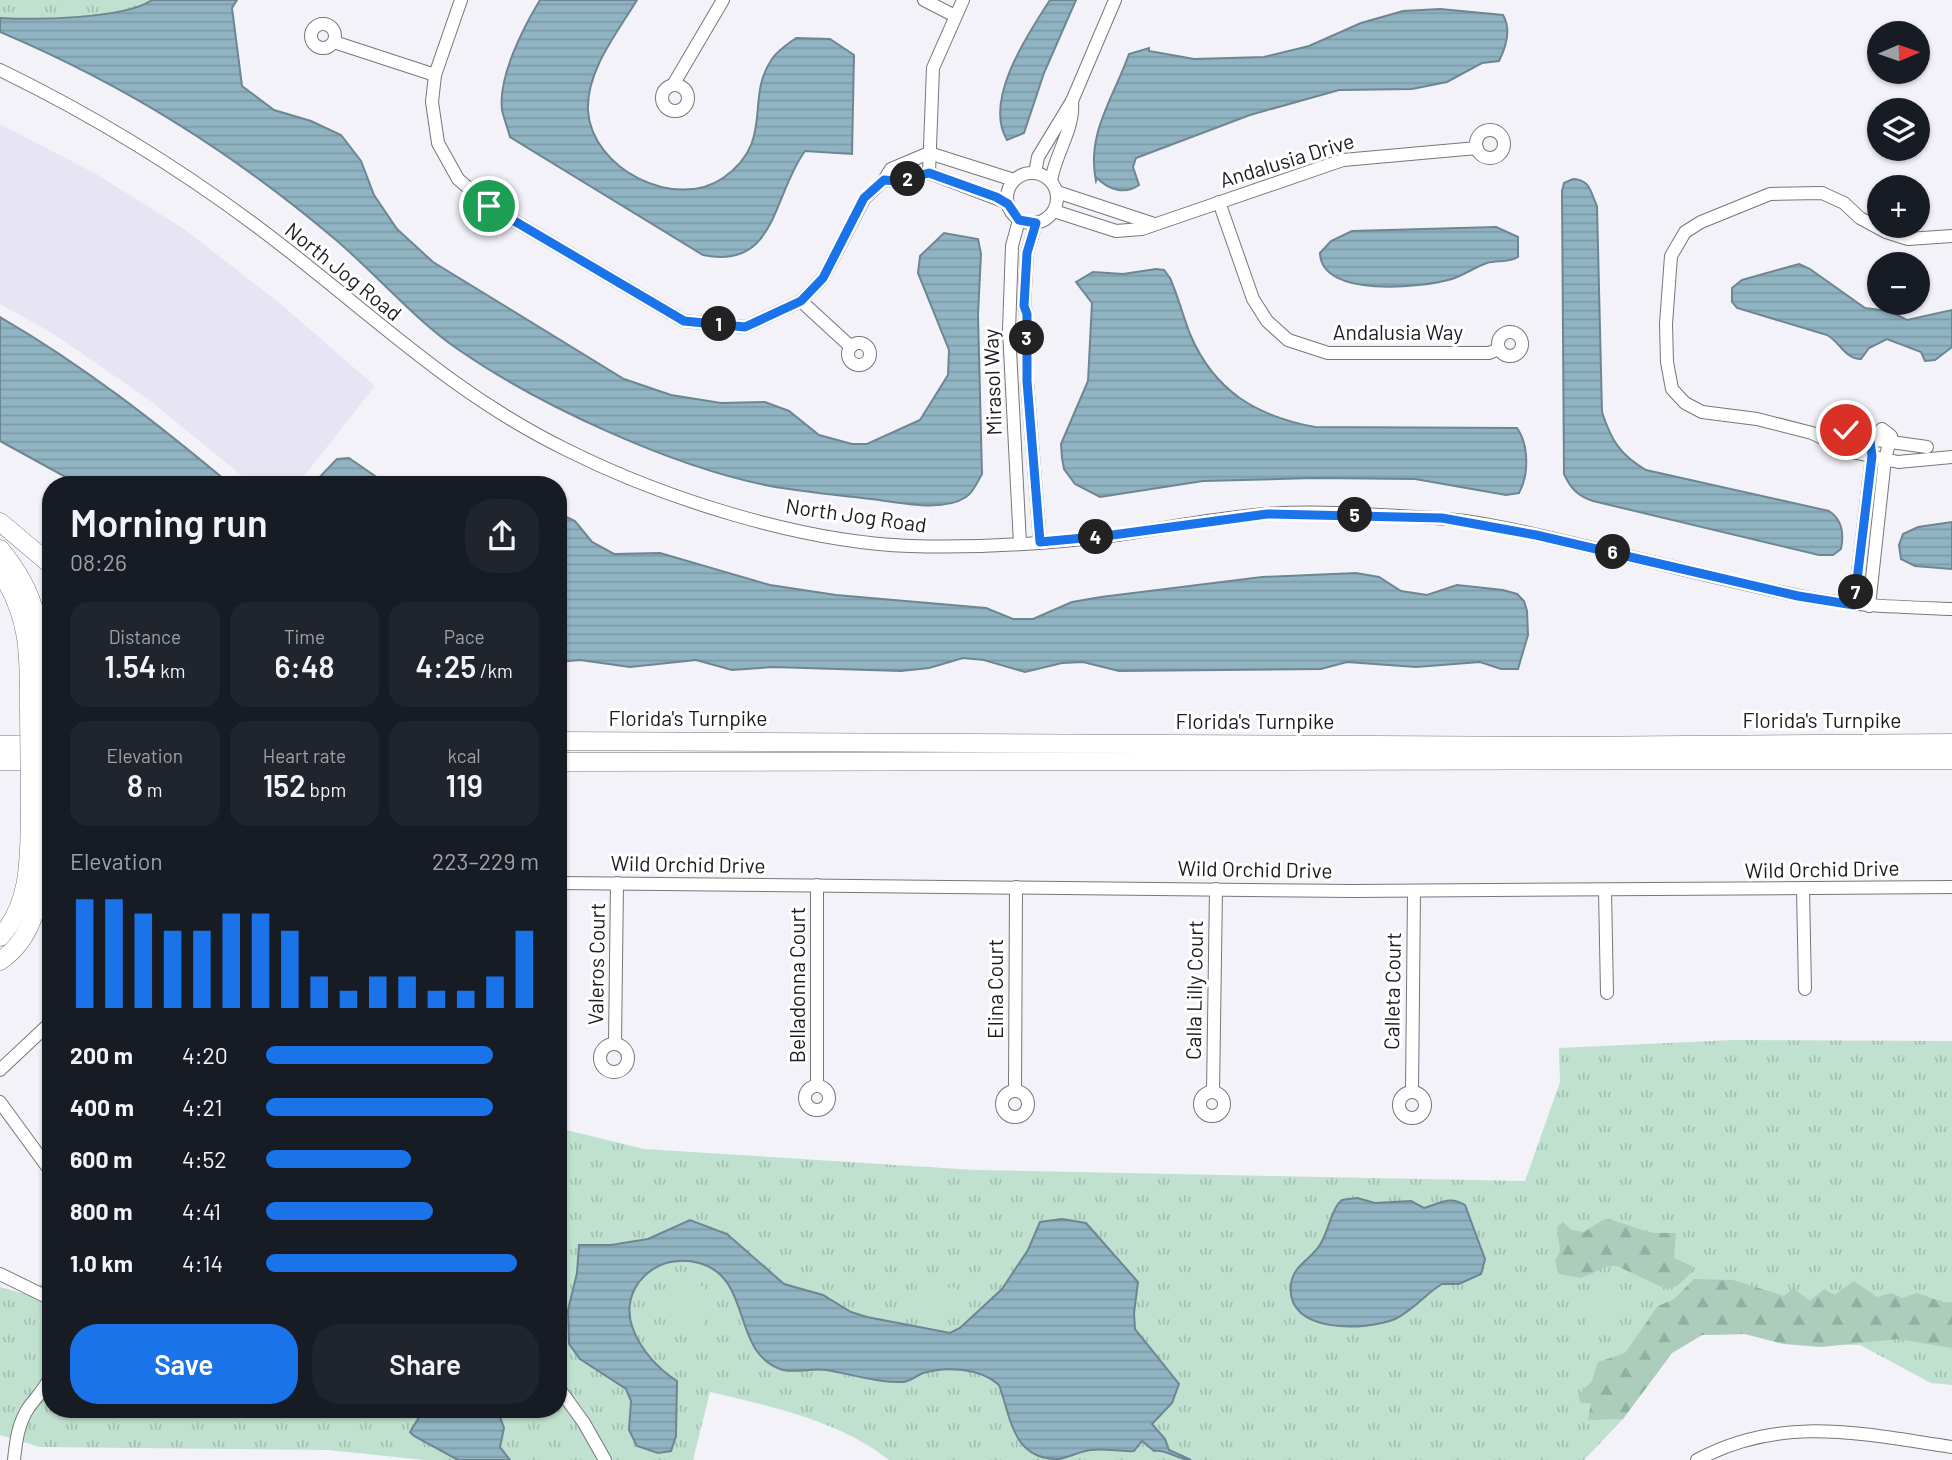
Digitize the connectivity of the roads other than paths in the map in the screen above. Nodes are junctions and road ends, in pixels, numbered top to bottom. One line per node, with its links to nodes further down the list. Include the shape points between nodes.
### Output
1 (461, 0): 9 (street)
2 (723, 0): 10 (street)
3 (924, 0): 6 (street)
4 (963, 0): 6 (street)
5 (1115, 0): 11 (street)
6 (955, 16): 13 (street, via 933,68)
7 (334, 43): 9 (street)
8 (0, 70): 37 (street, North Jog Road, via 80,111 189,177 287,249 399,343 499,414 568,451 643,484 803,531 903,546)
9 (435, 75): 26 (street, via 432,102 438,143 458,179 489,206 684,321 745,327)
10 (673, 85)
11 (1072, 101): 15 (street, via 1038,157); 18 (street, via 1073,114 1053,164)
12 (1477, 148): 19 (street, Andalusia Drive, via 1343,160)
13 (929, 153): 14 (street); 16 (street, via 891,169); 17 (street)
14 (929, 173): 16 (street); 20 (street)
15 (1035, 173): 17 (street); 18 (street)
16 (884, 180): 26 (street, via 864,198 823,278)
17 (1014, 180): 20 (street)
18 (1054, 187): 21 (street); 24 (street)
19 (1219, 202): 24 (street, Andalusia Drive); 28 (street, Andalusia Way, via 1253,299 1267,321 1288,340 1328,353 1489,353)
20 (1008, 204): 22 (street)
21 (1054, 211): 23 (street); 24 (street, Andalusia Drive, via 1116,231)
22 (1019, 220): 23 (street); 37 (street, Mirasol Way, via 1012,246 1009,330)
23 (1036, 223): 36 (street, Mirasol Way, via 1031,241 1027,381)
24 (1154, 225)
25 (1952, 236): 29 (street, via 1897,236 1860,218 1844,203 1822,194 1795,192 1770,194 1701,222 1675,245 1667,273 1666,311 1672,388 1685,403 1702,412)
26 (801, 301): 27 (street)
27 (851, 347)
28 (1499, 349)
29 (1828, 436): 30 (street, via 1846,430); 34 (street, via 1852,452)
30 (1868, 440): 31 (street); 34 (street)
31 (1891, 443): 32 (street); 34 (street)
32 (1928, 452): 33 (street); 34 (street)
33 (1952, 457)
34 (1881, 458): 41 (street); 42 (street)
35 (0, 522): 39 (highway)
36 (1040, 542): 37 (street, North Jog Road); 41 (street, North Jog Road, via 1267,514 1442,518)
37 (1020, 544)
38 (0, 549): 44 (highway, via 31,593 39,626)
39 (42, 557)
40 (0, 571): 44 (highway, via 13,591 29,641)
41 (1854, 605): 42 (street, North Jog Road)
42 (1869, 606): 43 (street, North Jog Road)
43 (1952, 609)
44 (36, 711): 52 (highway, bridge)
45 (567, 741): 46 (highway, Florida's Turnpike, via 1531,746)
46 (1952, 743)
47 (42, 747): 48 (highway)
48 (1, 758): 49 (highway)
49 (42, 760)
50 (1952, 760): 51 (highway, Florida's Turnpike)
51 (567, 762)
52 (36, 809): 62 (highway, via 22,897); 63 (highway, via 41,887 37,905 21,937)
53 (567, 883): 54 (street, Wild Orchid Drive)
54 (617, 883): 55 (street, Wild Orchid Drive); 67 (street, Valeros Court)
55 (817, 885): 56 (street, Wild Orchid Drive); 69 (street, Belladonna Court)
56 (1016, 887): 58 (street, Wild Orchid Drive); 70 (street, Elina Court)
57 (1952, 887): 59 (street, Wild Orchid Drive)
58 (1216, 889): 60 (street, Wild Orchid Drive); 71 (street, Calla Lilly Court)
59 (1803, 889): 61 (street, Wild Orchid Drive); 64 (street)
60 (1413, 891): 61 (street, Wild Orchid Drive); 72 (street, Calleta Court)
61 (1605, 891): 65 (street)
62 (0, 937)
63 (0, 961)
64 (1805, 989)
65 (1607, 993)
66 (42, 1030): 68 (street)
67 (615, 1044)
68 (0, 1070)
69 (817, 1085)
70 (1015, 1091)
71 (1213, 1092)
72 (1412, 1092)
73 (0, 1102): 74 (street)
74 (42, 1160)
75 (0, 1274): 76 (street)
76 (42, 1294)
77 (42, 1390): 80 (street, via 18,1430)
78 (567, 1399): 81 (street)
79 (1952, 1447): 82 (street, via 1848,1432 1793,1430 1727,1446)
80 (14, 1460)
81 (605, 1460)
82 (1697, 1460)

